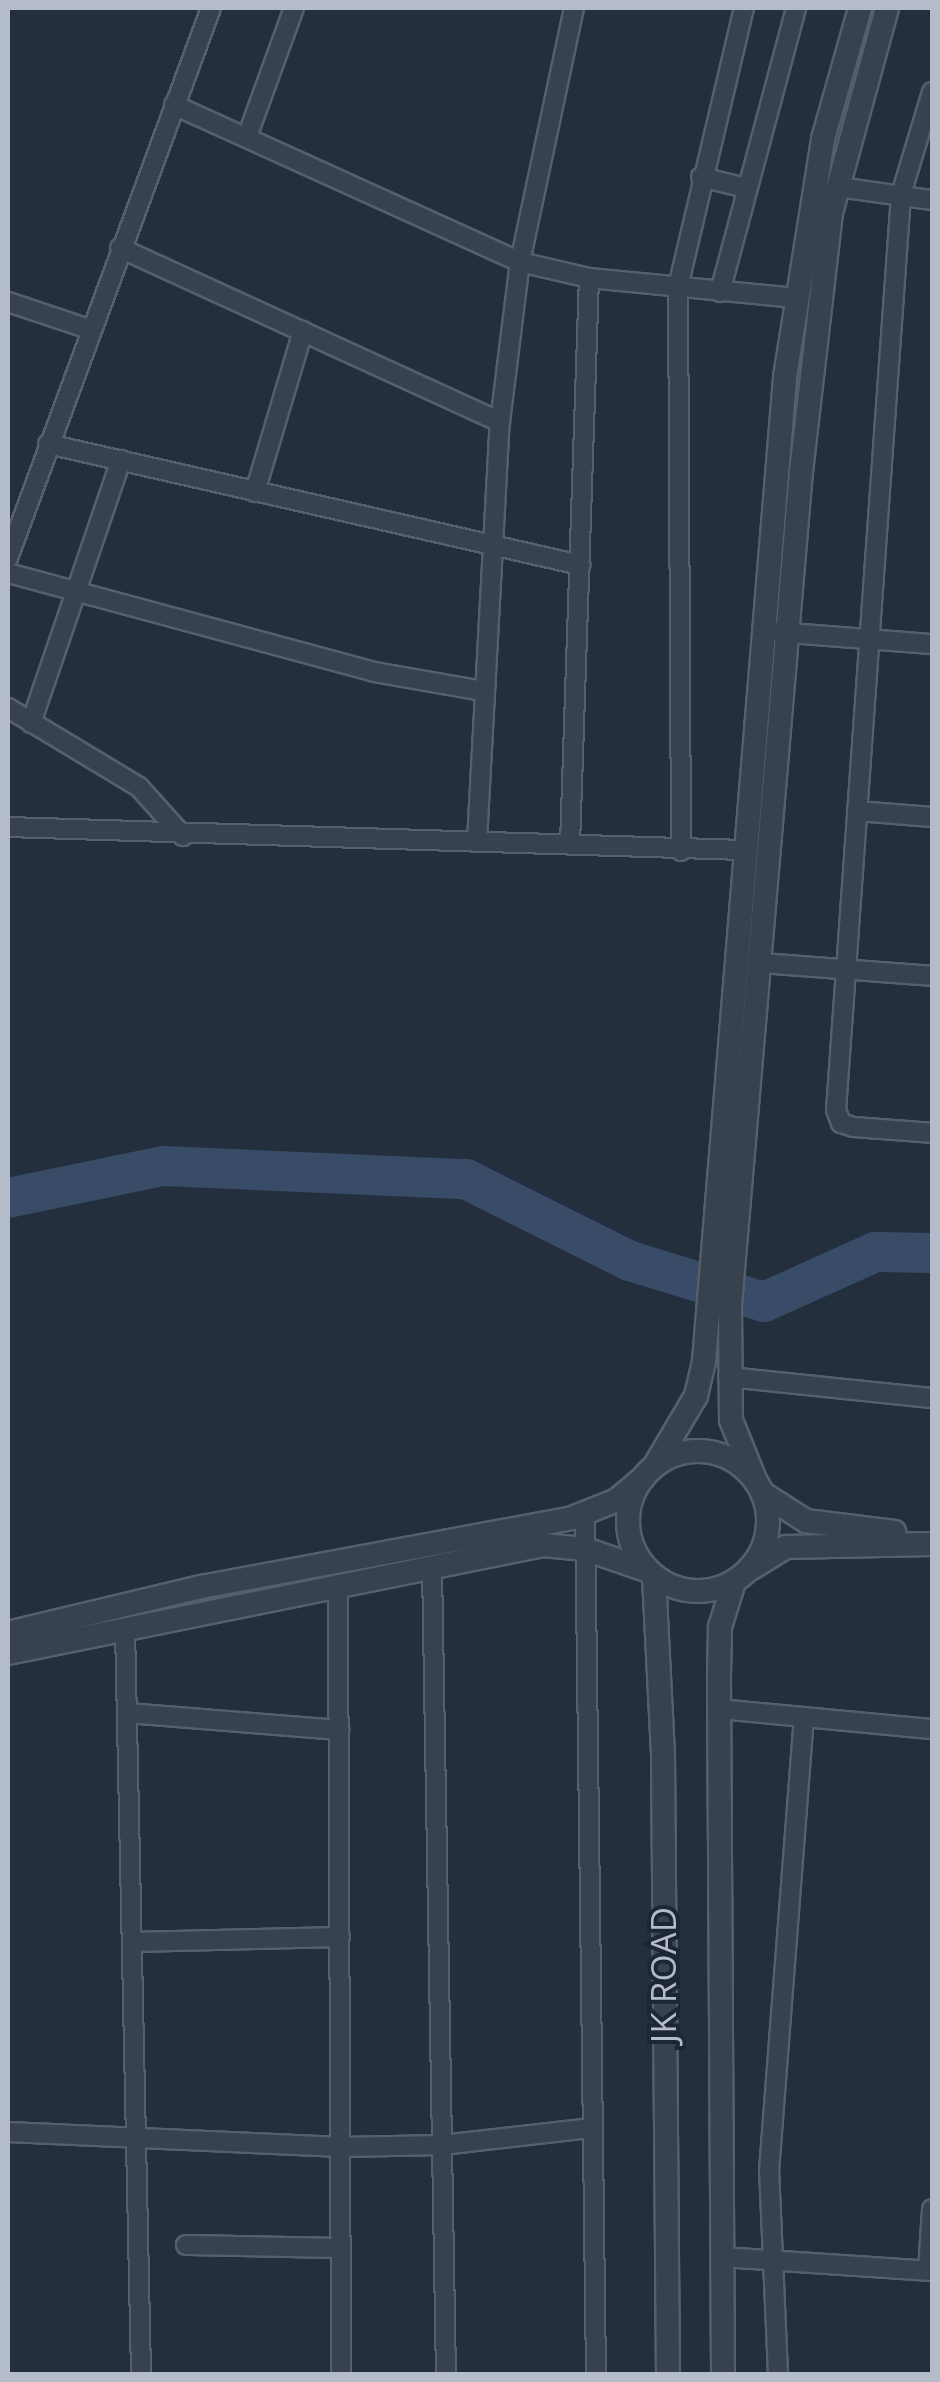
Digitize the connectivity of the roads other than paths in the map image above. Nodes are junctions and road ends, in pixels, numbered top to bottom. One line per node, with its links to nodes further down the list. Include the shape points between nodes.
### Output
1 (211, 8): 9 (street)
2 (294, 8): 11 (street)
3 (574, 8): 18 (street)
4 (744, 8): 12 (street)
5 (796, 8): 14 (street)
6 (860, 8): 22 (street, via 823,139)
7 (887, 8): 13 (street)
8 (932, 92): 10 (street)
9 (174, 105): 11 (street); 17 (street)
10 (929, 116): 15 (street)
11 (247, 137): 18 (street)
12 (701, 177): 14 (street); 20 (street)
13 (838, 187): 15 (street); 35 (street)
14 (746, 188): 21 (street)
15 (901, 196): 16 (street); 36 (street)
16 (932, 200)
17 (120, 248): 24 (street); 25 (street)
18 (520, 262): 19 (street); 26 (street)
19 (589, 278): 20 (street); 32 (street)
20 (678, 286): 21 (street); 48 (street)
21 (720, 292): 22 (street)
22 (796, 298): 35 (street)
23 (8, 302): 24 (street)
24 (89, 330): 27 (street)
25 (303, 332): 26 (street); 29 (street)
26 (500, 422): 30 (street)
27 (48, 444): 28 (street); 31 (street)
28 (121, 460): 29 (street); 34 (street)
29 (255, 492): 30 (street)
30 (489, 546): 32 (street); 38 (street)
31 (8, 558)
32 (580, 565): 46 (street)
33 (8, 574): 34 (street)
34 (78, 592): 38 (street, via 374,672); 40 (street)
35 (777, 632): 36 (street); 47 (street); 49 (street)
36 (870, 639): 37 (street); 41 (street)
37 (932, 644)
38 (483, 691): 45 (street)
39 (8, 708): 40 (street)
40 (32, 723): 44 (street, via 138,788)
41 (857, 810): 42 (street); 50 (street)
42 (932, 816)
43 (8, 827): 44 (street)
44 (183, 836): 45 (street)
45 (477, 841): 46 (street)
46 (570, 844): 48 (street)
47 (746, 850): 48 (street); 53 (street, via 726,1053)
48 (681, 851)
49 (760, 962): 50 (street); 53 (street)
50 (846, 970): 51 (street); 52 (street, via 836,1110 841,1123)
51 (932, 976)
52 (932, 1133)
53 (718, 1306): 54 (street); 56 (street, via 696,1396)
54 (728, 1377): 55 (street); 57 (street, via 735,1442)
55 (932, 1398)
56 (648, 1472): 57 (street, via 698,1450 720,1454); 58 (street, via 616,1500); 62 (street, via 627,1516 628,1535)
57 (759, 1488): 59 (street, via 806,1521); 63 (street, via 767,1534)
58 (585, 1513): 60 (street); 66 (street, via 201,1586)
59 (932, 1542): 63 (street, via 786,1547)
60 (586, 1548): 61 (street, via 543,1546); 62 (street); 75 (street)
61 (432, 1566): 64 (street); 78 (street)
62 (650, 1573): 63 (street, via 702,1592); 90 (street, JK ROAD, via 663,1735)
63 (741, 1577): 68 (street, JK ROAD, via 720,1627)
64 (338, 1584): 65 (street); 72 (street)
65 (125, 1628): 67 (street); 69 (street)
66 (8, 1633)
67 (8, 1654)
68 (719, 1709): 70 (street); 83 (street, JK ROAD)
69 (127, 1713): 72 (street); 74 (street)
70 (804, 1717): 71 (street); 84 (street, via 769,2171)
71 (932, 1729)
72 (339, 1730): 73 (street)
73 (340, 1937): 74 (street); 79 (street)
74 (132, 1942): 77 (street)
75 (592, 2128): 78 (street); 89 (street)
76 (8, 2132): 77 (street)
77 (136, 2135): 79 (street); 86 (street)
78 (442, 2145): 79 (street); 88 (street)
79 (341, 2147): 82 (street)
80 (932, 2210): 85 (street)
81 (186, 2245): 82 (street)
82 (341, 2248): 87 (street)
83 (722, 2257): 84 (street); 91 (street, JK ROAD)
84 (774, 2260): 85 (street); 92 (street)
85 (930, 2271)
86 (141, 2374)
87 (341, 2374)
88 (446, 2374)
89 (596, 2374)
90 (668, 2374)
91 (723, 2374)
92 (778, 2374)

